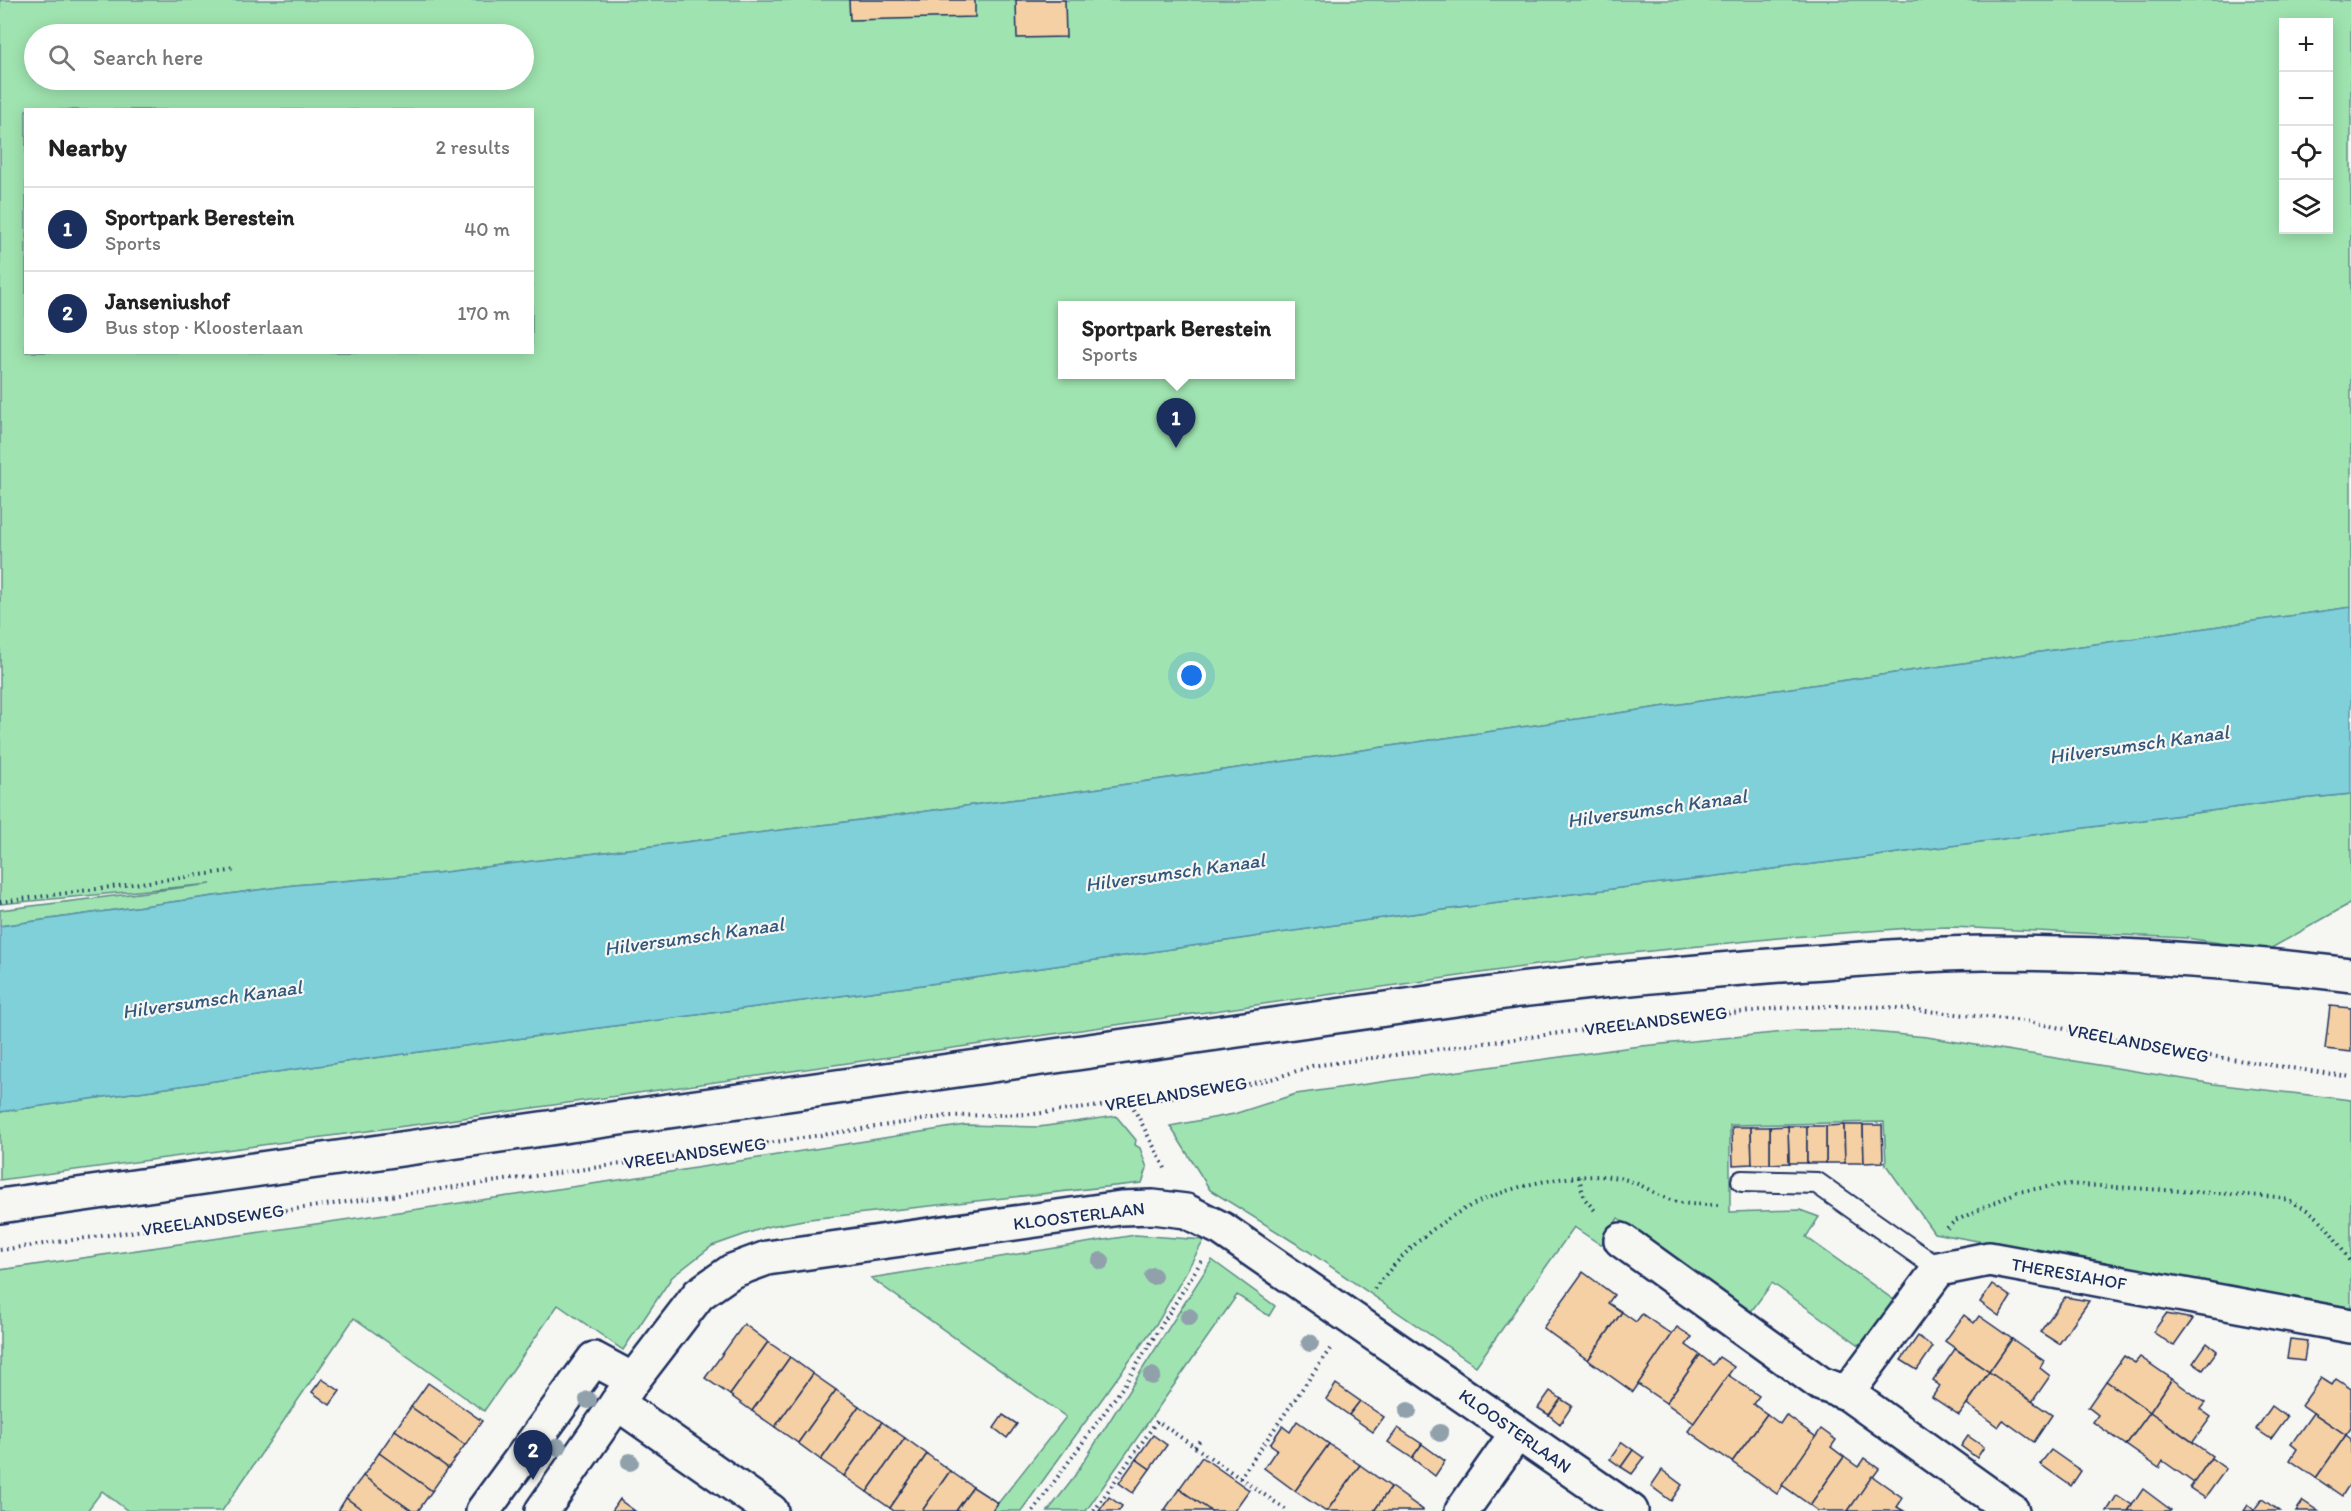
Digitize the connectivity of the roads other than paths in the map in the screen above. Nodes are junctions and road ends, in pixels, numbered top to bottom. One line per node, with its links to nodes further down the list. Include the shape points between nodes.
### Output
1 (2351, 975): 3 (street, via 2247,964 1983,953 1645,975)
2 (1742, 1181): 5 (lane, via 1817,1183)
3 (0, 1206)
4 (1621, 1240): 8 (street, via 1821,1384)
5 (1930, 1262): 6 (street, THERESIAHOF, via 1989,1259); 8 (street)
6 (2351, 1326)
7 (625, 1392): 9 (street, KLOOSTERLAAN, via 699,1294 732,1271 767,1258 1121,1208 1154,1207 1186,1211 1222,1229); 10 (street, via 594,1359); 11 (street, KLOOSTERLAAN); 12 (street)
8 (1847, 1393): 15 (street)
9 (1517, 1433): 13 (street); 14 (street, KLOOSTERLAAN)
10 (483, 1511)
11 (542, 1511)
12 (771, 1511)
13 (1462, 1511)
14 (1631, 1511)
15 (2013, 1511)

